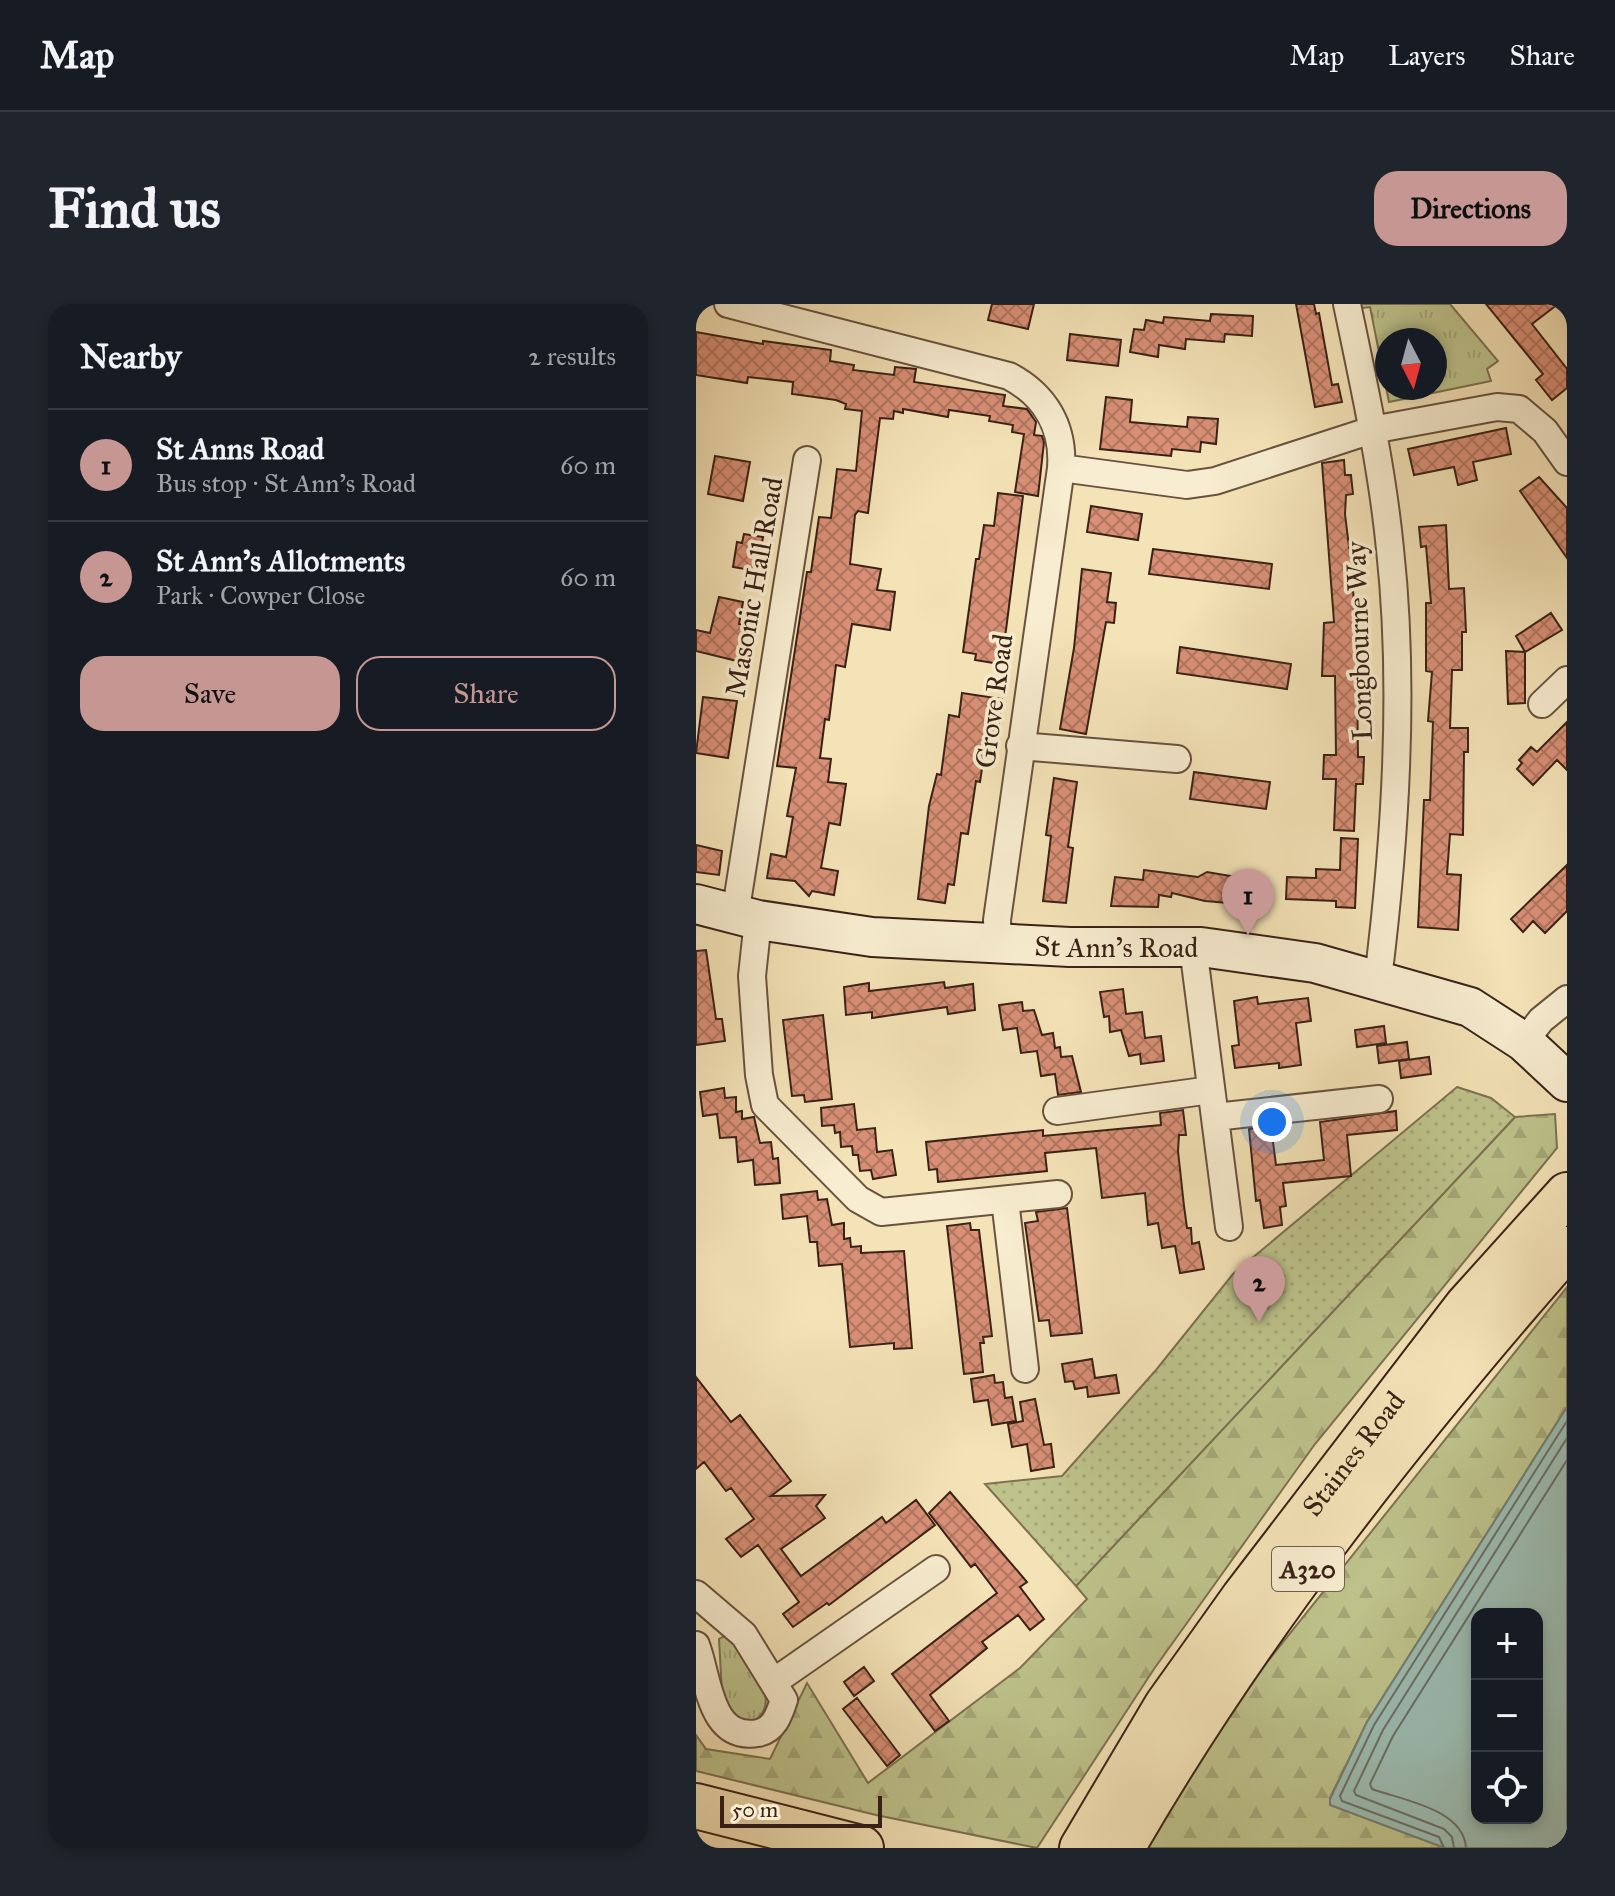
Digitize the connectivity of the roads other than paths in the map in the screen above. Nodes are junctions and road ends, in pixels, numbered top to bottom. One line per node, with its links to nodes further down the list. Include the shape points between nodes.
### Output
1 (728, 304): 6 (street, Grove Road, via 1009,376 1036,393 1057,426)
2 (1347, 304): 3 (street, Longbourne Way)
3 (1372, 430): 5 (street, via 1497,407 1519,409 1545,431); 6 (street, via 1215,481 1187,485); 15 (street, Longbourne Way, via 1391,551 1395,686 1394,810)
4 (807, 460): 12 (street, Masonic Hall Road)
5 (1567, 462)
6 (1061, 468): 9 (street, Grove Road)
7 (1567, 680): 8 (street)
8 (1542, 704)
9 (1020, 746): 10 (street); 13 (street, Grove Road)
10 (1177, 759)
11 (696, 904): 12 (main road, St Ann's Road)
12 (746, 918): 13 (main road, St Ann's Road, via 872,937); 26 (street, Masonic Hall Road, via 765,1105 872,1210)
13 (998, 944): 14 (main road, St Ann's Road)
14 (1193, 947): 15 (main road, St Ann's Road, via 1315,963); 19 (street)
15 (1378, 979): 17 (main road, St Ann's Road, via 1470,1007)
16 (1567, 999): 17 (street)
17 (1524, 1042): 18 (main road, St Ann's Road)
18 (1567, 1082)
19 (1211, 1090): 21 (street); 22 (street)
20 (1379, 1099): 22 (street)
21 (1057, 1111)
22 (1215, 1117): 27 (street)
23 (1567, 1171): 28 (main road)
24 (1058, 1194): 26 (street, Masonic Hall Road)
25 (1567, 1194): 28 (main road, Staines Road / A320)
26 (1005, 1200): 29 (street)
27 (1229, 1227)
28 (1551, 1237): 35 (main road, Staines Road / A320, via 1375,1420 1243,1597 1166,1705)
29 (1025, 1369)
30 (936, 1569): 33 (street)
31 (696, 1594): 33 (street, via 744,1635)
32 (696, 1645): 33 (street, via 715,1709 724,1726 737,1735 766,1731 777,1720 784,1700)
33 (775, 1681)
34 (696, 1806): 36 (highway)
35 (1123, 1824): 37 (main road, Staines Road / A320)
36 (861, 1848)
37 (1081, 1848)

